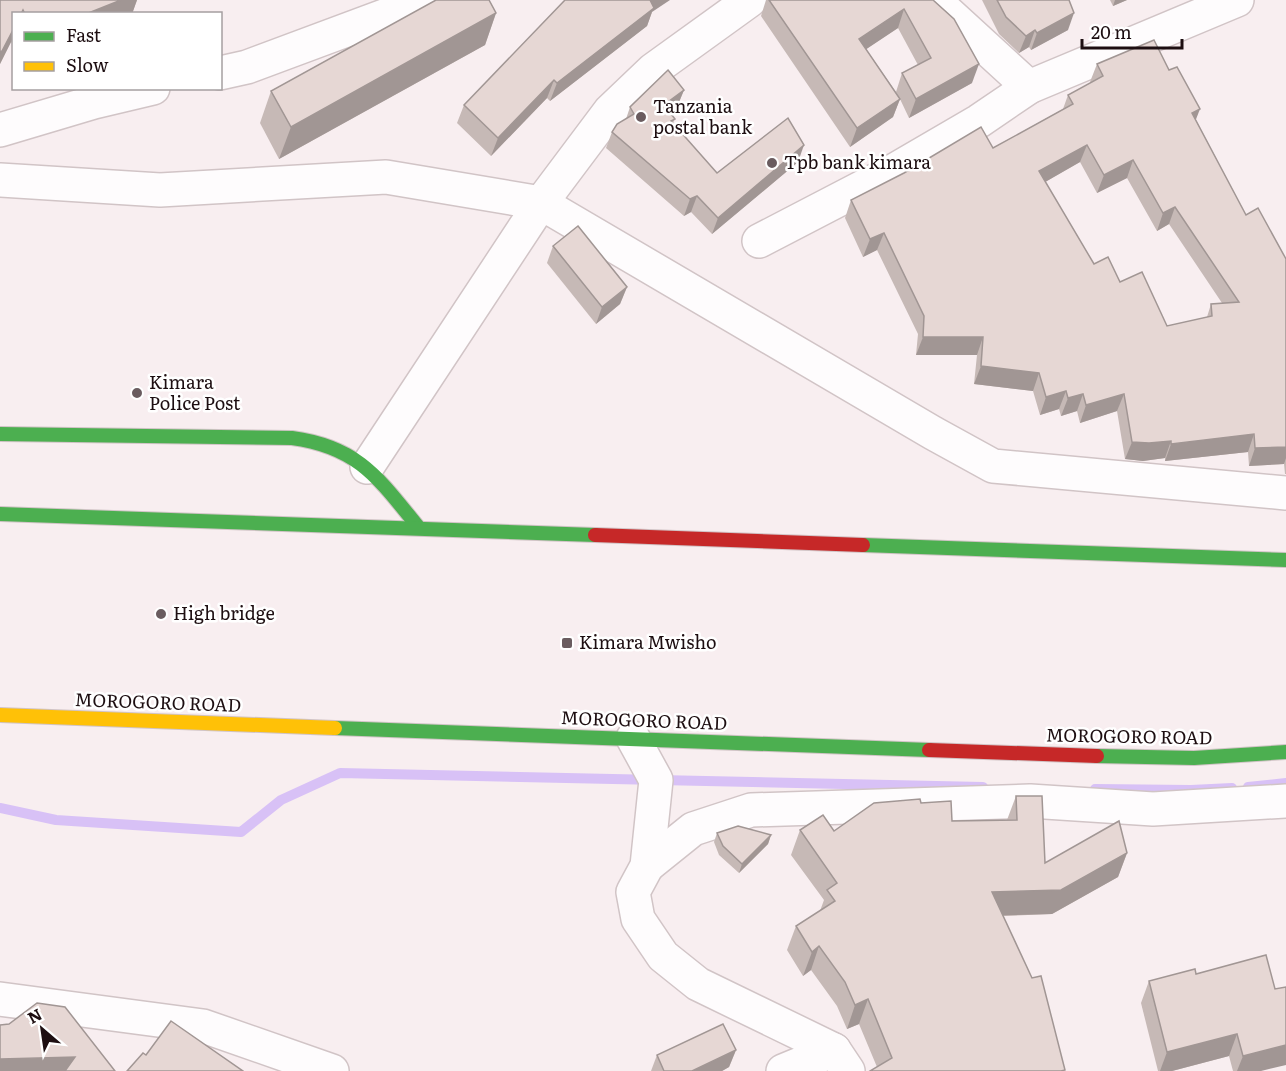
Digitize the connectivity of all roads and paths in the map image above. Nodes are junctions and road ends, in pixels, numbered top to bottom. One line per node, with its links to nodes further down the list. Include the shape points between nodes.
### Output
1 (428, 0): 5 (street, via 247,67)
2 (750, 0): 11 (street, via 653,70 610,111)
3 (934, 0): 6 (street)
4 (1237, 0): 6 (street)
5 (222, 73)
6 (1029, 87): 12 (street, via 980,121 888,174)
7 (136, 90): 8 (street)
8 (92, 95): 9 (street)
9 (0, 130)
10 (0, 180): 11 (street, via 160,190 386,177)
11 (541, 202): 14 (street); 15 (street, via 993,466)
12 (759, 241)
13 (0, 434): 14 (main road, via 291,438 338,449)
14 (367, 467): 17 (main road)
15 (1286, 494)
16 (0, 514): 17 (main road)
17 (418, 528): 18 (main road)
18 (1286, 560)
19 (0, 715): 20 (main road, MOROGORO ROAD)
20 (633, 738): 21 (main road, MOROGORO ROAD, via 1114,757 1194,758); 23 (street, via 657,780)
21 (1286, 752)
22 (1286, 801): 23 (street, via 1153,809 1030,801 751,810 693,829)
23 (647, 866): 25 (street, via 633,892 638,919 663,956 698,984)
24 (0, 999): 26 (street, via 203,1026)
25 (841, 1060): 27 (street)
26 (332, 1071)
27 (783, 1071)

